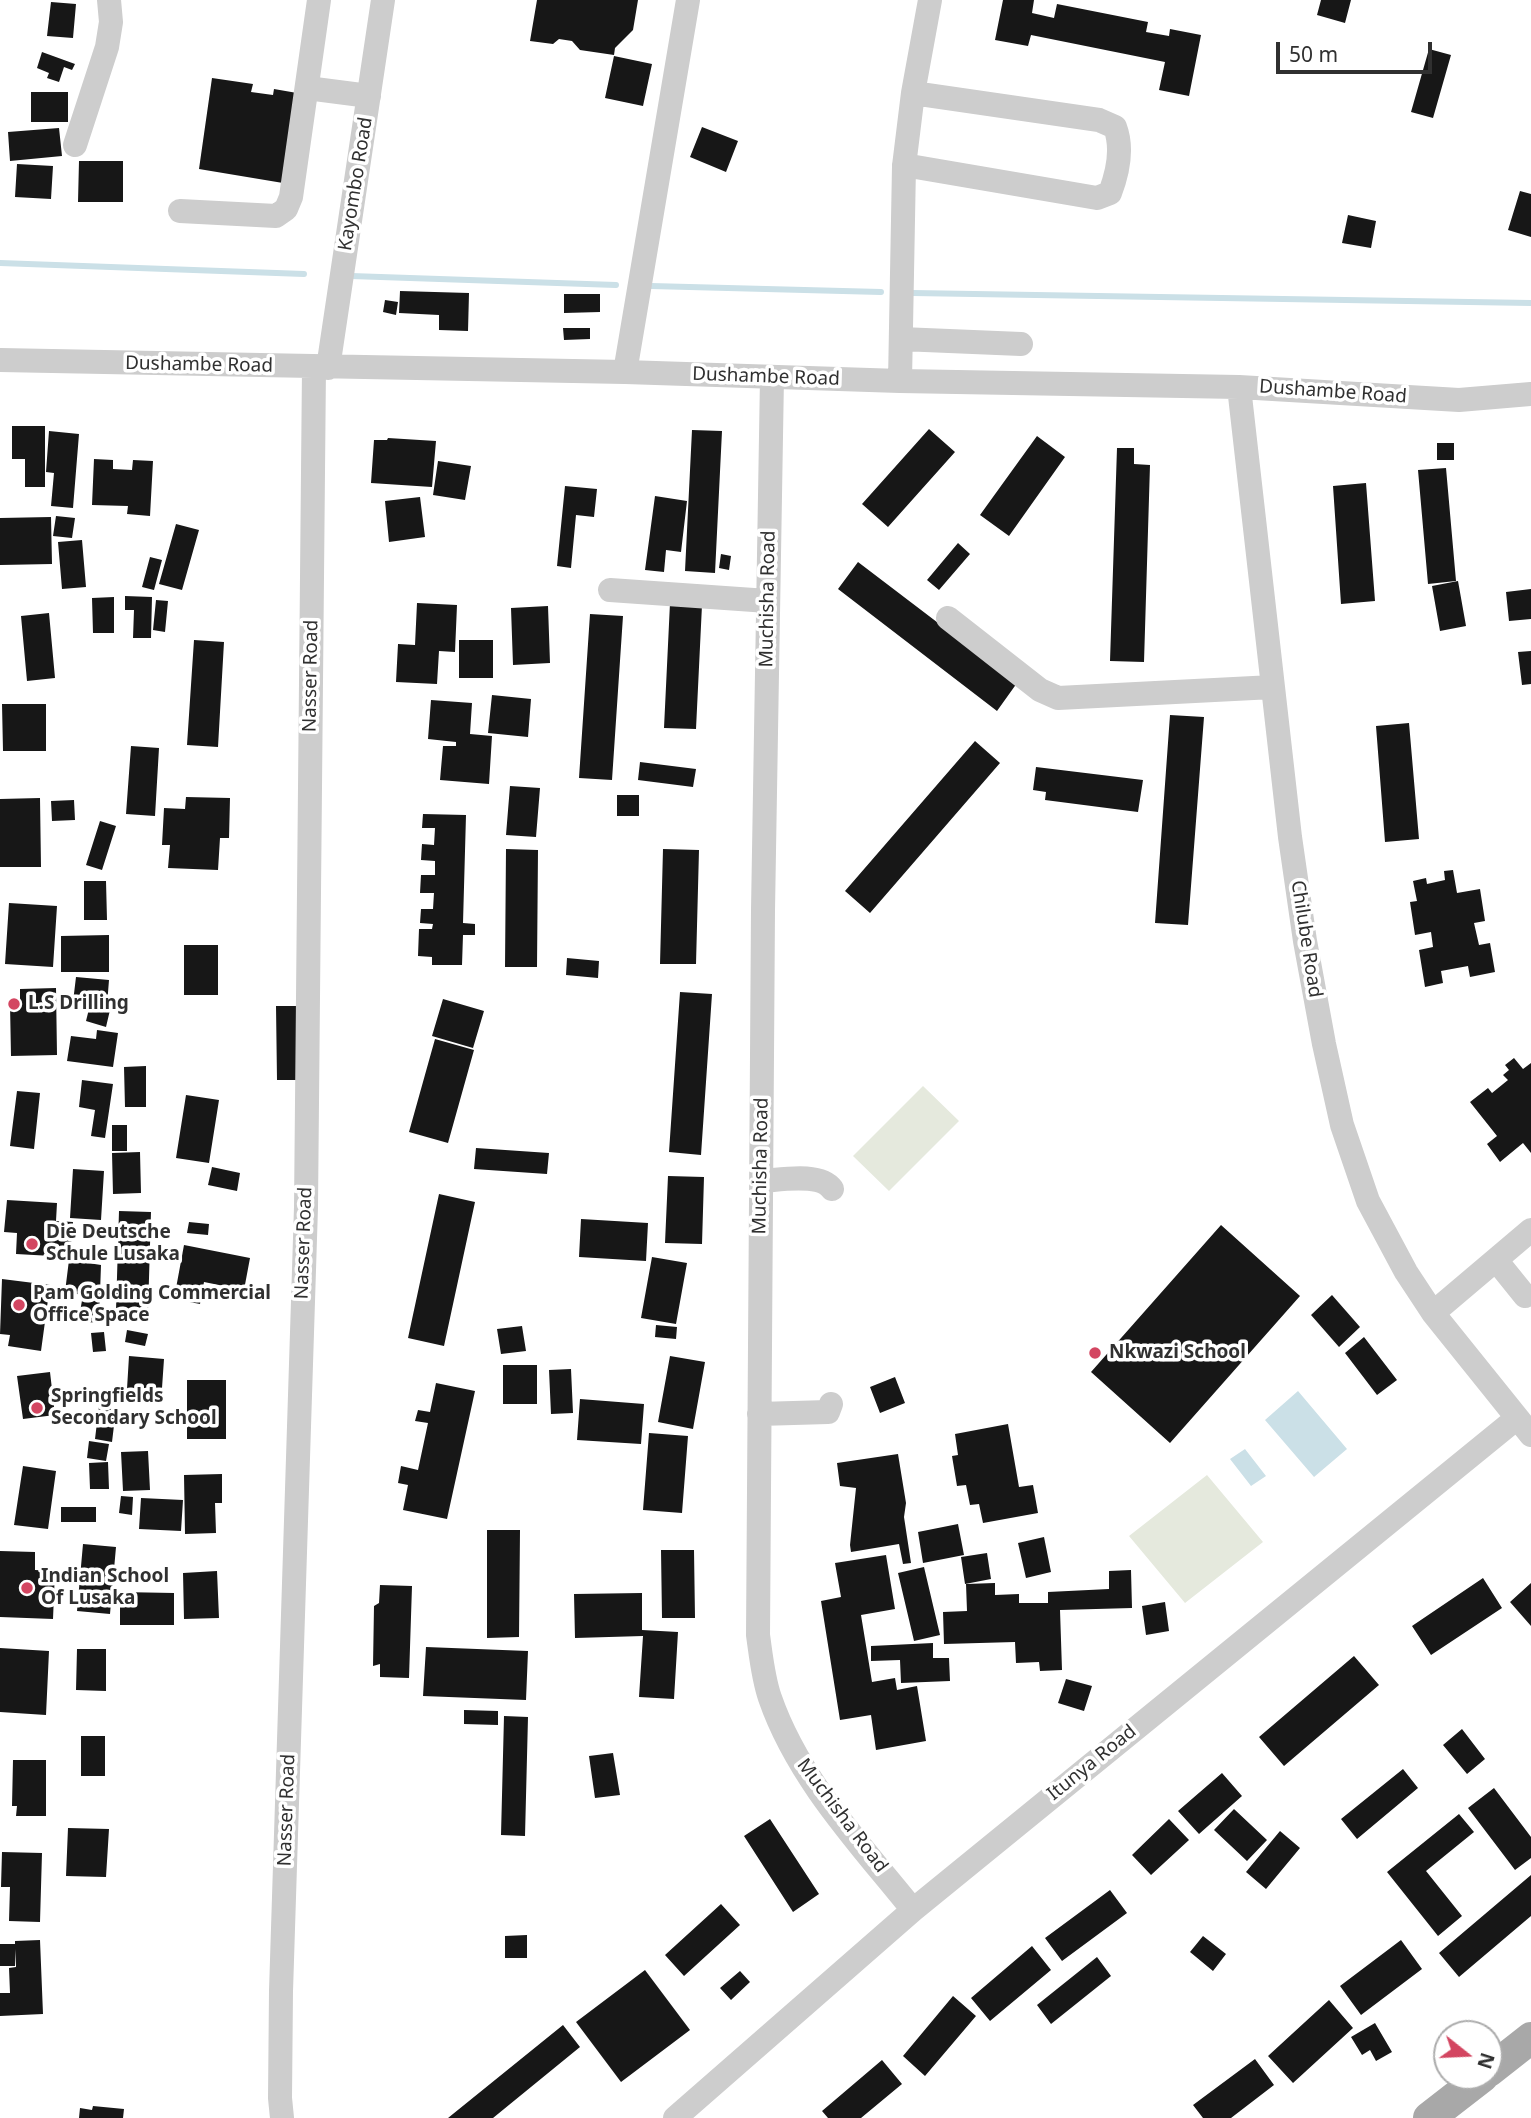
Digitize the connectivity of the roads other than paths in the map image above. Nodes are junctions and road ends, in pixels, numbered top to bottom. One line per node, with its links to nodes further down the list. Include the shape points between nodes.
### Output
1 (109, 0): 9 (street, via 107,47)
2 (319, 0): 6 (street)
3 (383, 0): 8 (street, Kayombo Road)
4 (688, 0): 16 (street)
5 (930, 0): 7 (street)
6 (307, 88): 8 (street); 11 (street, via 286,209 276,216)
7 (913, 93): 10 (street); 10 (street, via 1099,120 1115,127 1119,138 1117,173 1110,193 1097,198)
8 (369, 96): 15 (street, Kayombo Road)
9 (75, 145)
10 (904, 172): 12 (street)
11 (180, 211)
12 (901, 339): 13 (street); 18 (street)
13 (1021, 344)
14 (0, 360): 15 (street, Dushambe Road)
15 (321, 368): 16 (street, Dushambe Road); 38 (street, Nasser Road, via 306,1207 281,1991)
16 (625, 372): 17 (street, Dushambe Road)
17 (772, 377): 18 (street, Dushambe Road); 22 (street, Muchisha Road)
18 (900, 381): 19 (street, Dushambe Road)
19 (1239, 387): 20 (street, Dushambe Road, via 1459,400); 24 (street, Chilube Road)
20 (1531, 394)
21 (610, 590): 22 (street)
22 (768, 601): 25 (street, Muchisha Road)
23 (948, 618): 24 (street, via 1040,690 1058,698)
24 (1273, 687): 30 (street, Chilube Road, via 1306,941 1342,1125 1368,1202)
25 (761, 1181): 26 (street, via 814,1179); 32 (street, Muchisha Road)
26 (832, 1189)
27 (1531, 1230): 28 (street)
28 (1496, 1260): 29 (street); 30 (street)
29 (1525, 1296)
30 (1433, 1313): 33 (street, Chilube Road)
31 (831, 1404): 32 (street, via 828,1412)
32 (759, 1415): 34 (street, Muchisha Road, via 758,1635 769,1695 780,1725 820,1793)
33 (1524, 1426): 34 (street, Itunya Road)
34 (913, 1910): 39 (street, Itunya Road)
35 (1531, 2038): 36 (main road)
36 (1503, 2060)
37 (1465, 2090): 40 (main road)
38 (282, 2118)
39 (676, 2118)
40 (1429, 2118)

